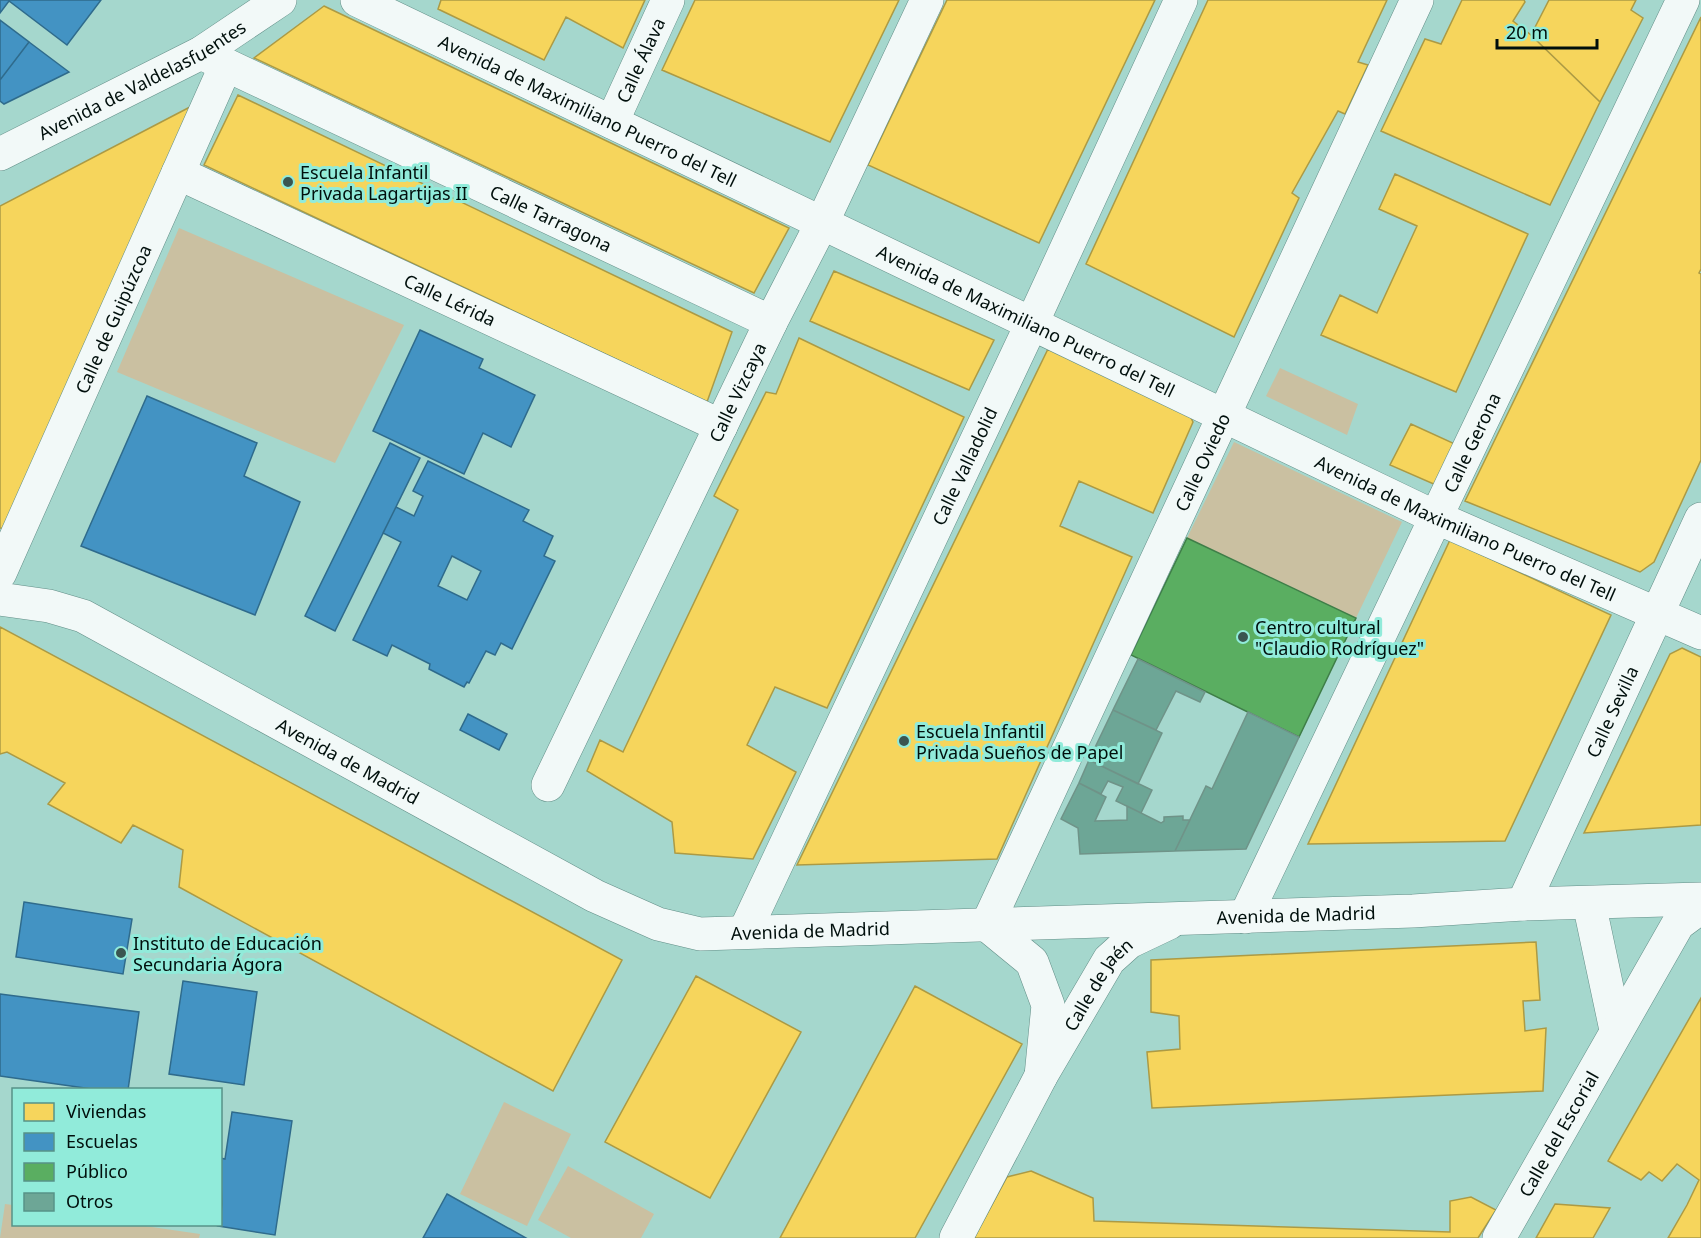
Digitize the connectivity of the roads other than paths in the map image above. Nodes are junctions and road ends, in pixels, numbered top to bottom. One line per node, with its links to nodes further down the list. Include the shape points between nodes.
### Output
1 (280, 0): 8 (street, Avenida de Valdelasfuentes)
2 (357, 0): 9 (street, Avenida de Maximiliano Puerro del Tell)
3 (668, 0): 9 (street, Calle Álava)
4 (927, 0): 12 (street, Calle Vizcaya)
5 (1181, 0): 14 (street, Calle Valladolid)
6 (1416, 0): 15 (street, Calle Oviedo)
7 (1683, 0): 17 (street, Calle Gerona)
8 (214, 59): 10 (street, Avenida de Valdelasfuentes); 11 (street, Calle de Guipúzcoa); 13 (street, Calle Tarragona)
9 (612, 122): 12 (street, Avenida de Maximiliano Puerro del Tell)
10 (0, 154)
11 (178, 173): 16 (street, Calle Lérida); 19 (street, Calle de Guipúzcoa)
12 (822, 223): 13 (street, Calle Vizcaya); 14 (street, Avenida de Maximiliano Puerro del Tell)
13 (771, 322): 16 (street, Calle Vizcaya)
14 (1032, 323): 15 (street, Avenida de Maximiliano Puerro del Tell); 31 (street, Calle Valladolid)
15 (1223, 416): 17 (street, Avenida de Maximiliano Puerro del Tell); 30 (street, Calle Oviedo)
16 (721, 426): 23 (street, Calle Vizcaya)
17 (1435, 517): 21 (street, Avenida de Maximiliano Puerro del Tell); 28 (street, Calle Gerona)
18 (1701, 519): 21 (street, Calle Sevilla)
19 (0, 573)
20 (0, 599): 31 (street, Avenida de Madrid, via 49,606 82,616 595,896 658,924 700,934)
21 (1657, 612): 22 (street, Avenida de Maximiliano Puerro del Tell); 26 (street, Calle Sevilla)
22 (1701, 633)
23 (549, 785)
24 (1701, 899): 25 (street, Avenida de Madrid)
25 (1589, 903): 26 (street, Avenida de Madrid); 32 (street)
26 (1523, 904): 28 (street, Avenida de Madrid)
27 (1701, 907): 32 (street, Calle del Escorial, via 1678,924)
28 (1245, 917): 29 (street, Avenida de Madrid)
29 (1178, 919): 30 (street, Avenida de Madrid); 33 (street, Calle de Jaén, via 1129,942 1110,960)
30 (987, 925): 31 (street, Avenida de Madrid); 33 (street, Calle de Jaén, via 1032,962 1048,1005)
31 (745, 931)
32 (1616, 1030): 35 (street, Calle del Escorial)
33 (1041, 1076): 34 (street, Calle de Jaén)
34 (956, 1238)
35 (1500, 1238)

